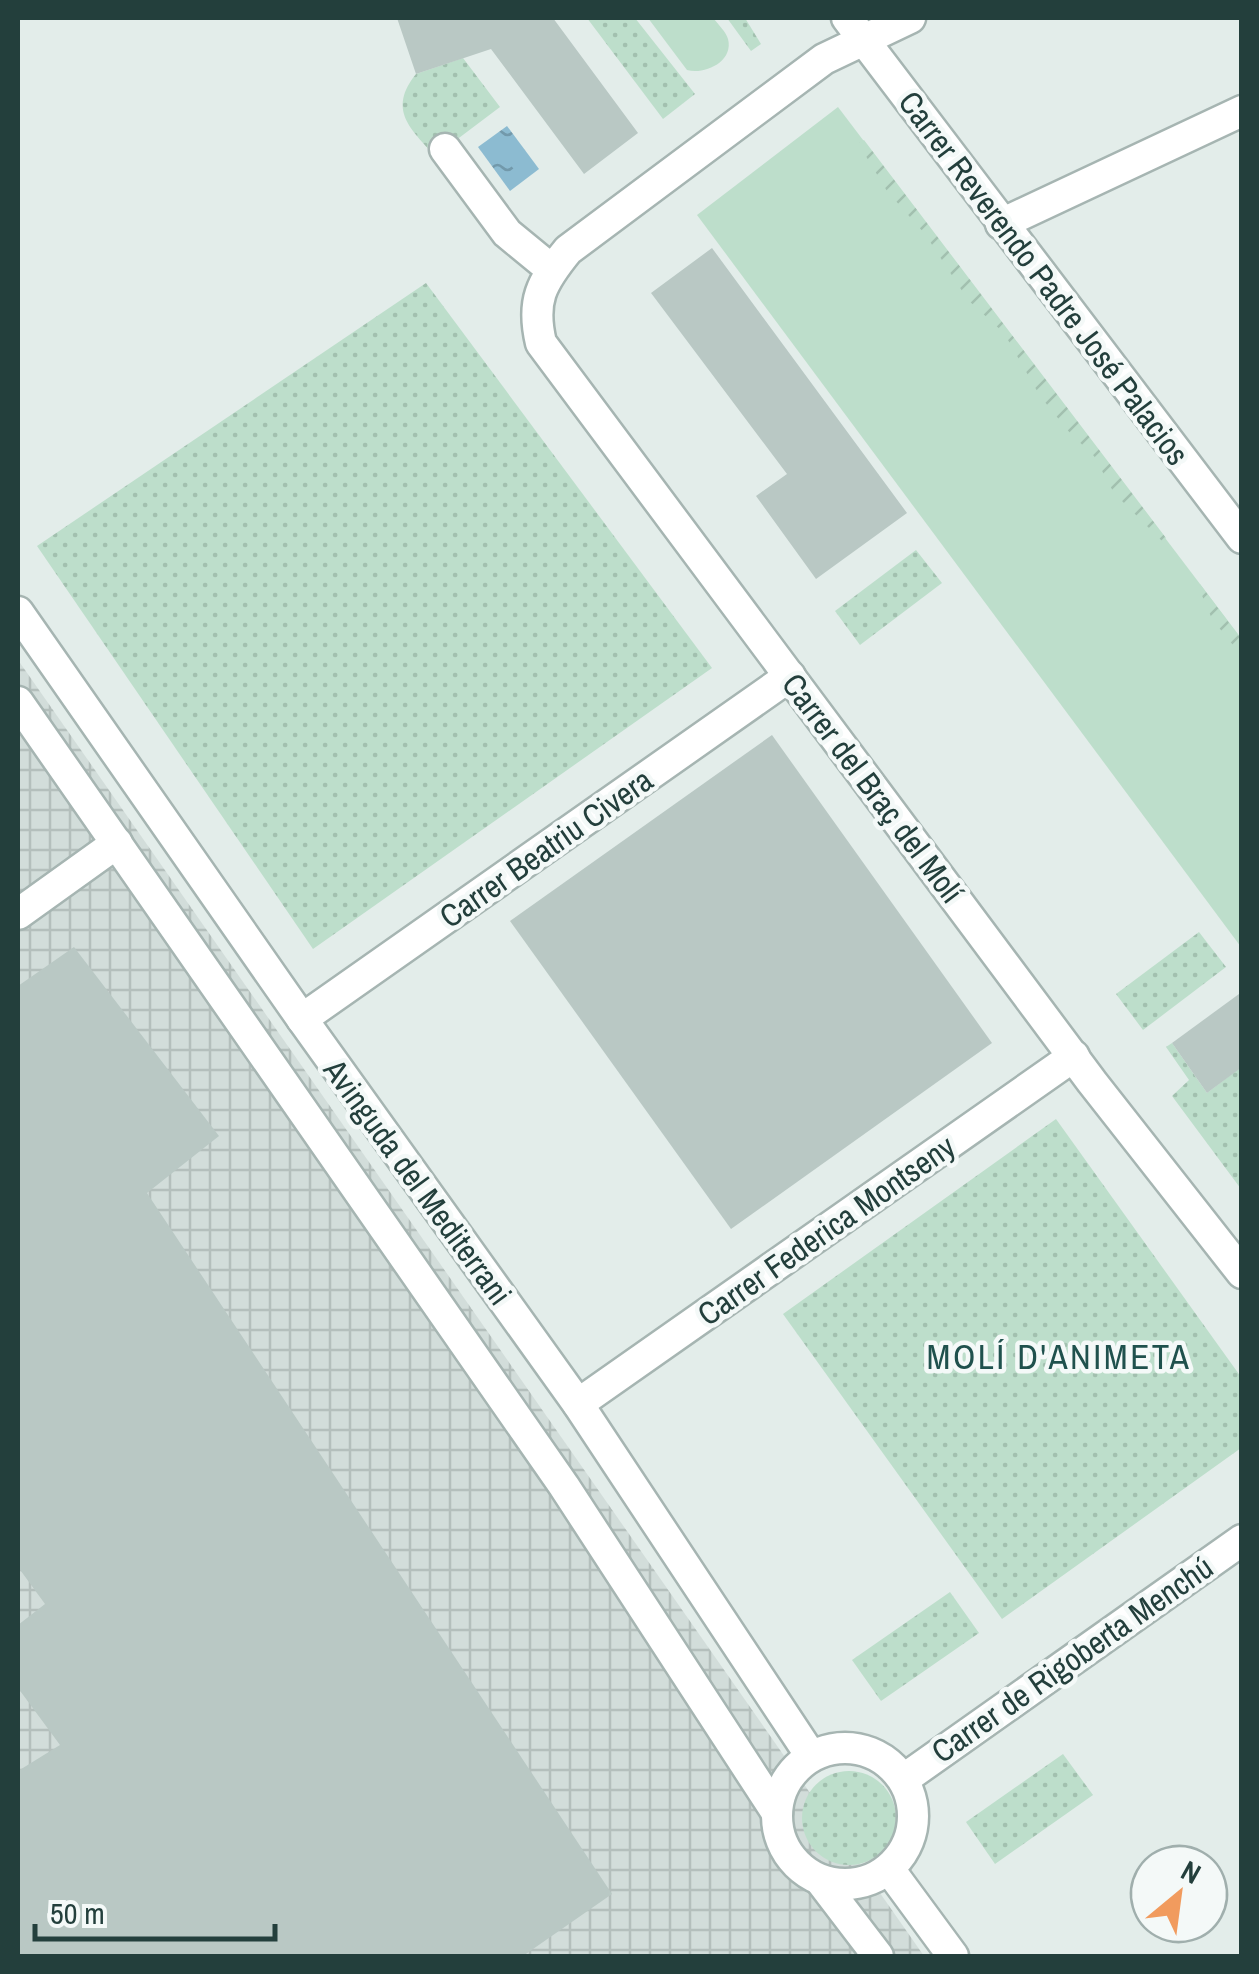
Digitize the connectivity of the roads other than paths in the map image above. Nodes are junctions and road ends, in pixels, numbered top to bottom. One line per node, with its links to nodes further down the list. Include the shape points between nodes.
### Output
1 (910, 18): 2 (street)
2 (855, 29): 5 (street, Carrer Reverendo Padre José Palacios); 6 (street, via 568,250)
3 (1242, 110): 5 (street)
4 (445, 149): 6 (street)
5 (1000, 224): 7 (street, Carrer Reverendo Padre José Palacios)
6 (546, 280): 9 (street, Carrer del Braç del Molí, via 534,315 541,344)
7 (1242, 538)
8 (18, 612): 13 (street, Avinguda del Mediterrani)
9 (790, 676): 13 (street, Carrer Beatriu Civera); 14 (street, Carrer del Braç del Molí)
10 (18, 702): 11 (street, Avinguda del Mediterrani)
11 (116, 843): 12 (street); 20 (street, Avinguda del Mediterrani, via 564,1486)
12 (18, 914)
13 (302, 1019): 16 (street, Avinguda del Mediterrani)
14 (1074, 1056): 15 (street, Carrer del Braç del Molí); 16 (street, Carrer Federica Montseny)
15 (1242, 1274)
16 (578, 1404): 18 (street, Avinguda del Mediterrani)
17 (1242, 1540): 19 (street, Carrer de Rigoberta Menchú)
18 (811, 1756): 19 (street, via 830,1749 872,1752); 20 (street, via 790,1774)
19 (904, 1779): 21 (street, via 913,1827)
20 (777, 1813): 22 (street, via 788,1853)
21 (888, 1869): 22 (street, via 854,1884); 24 (street)
22 (820, 1880): 23 (street)
23 (878, 1956)
24 (953, 1956)

